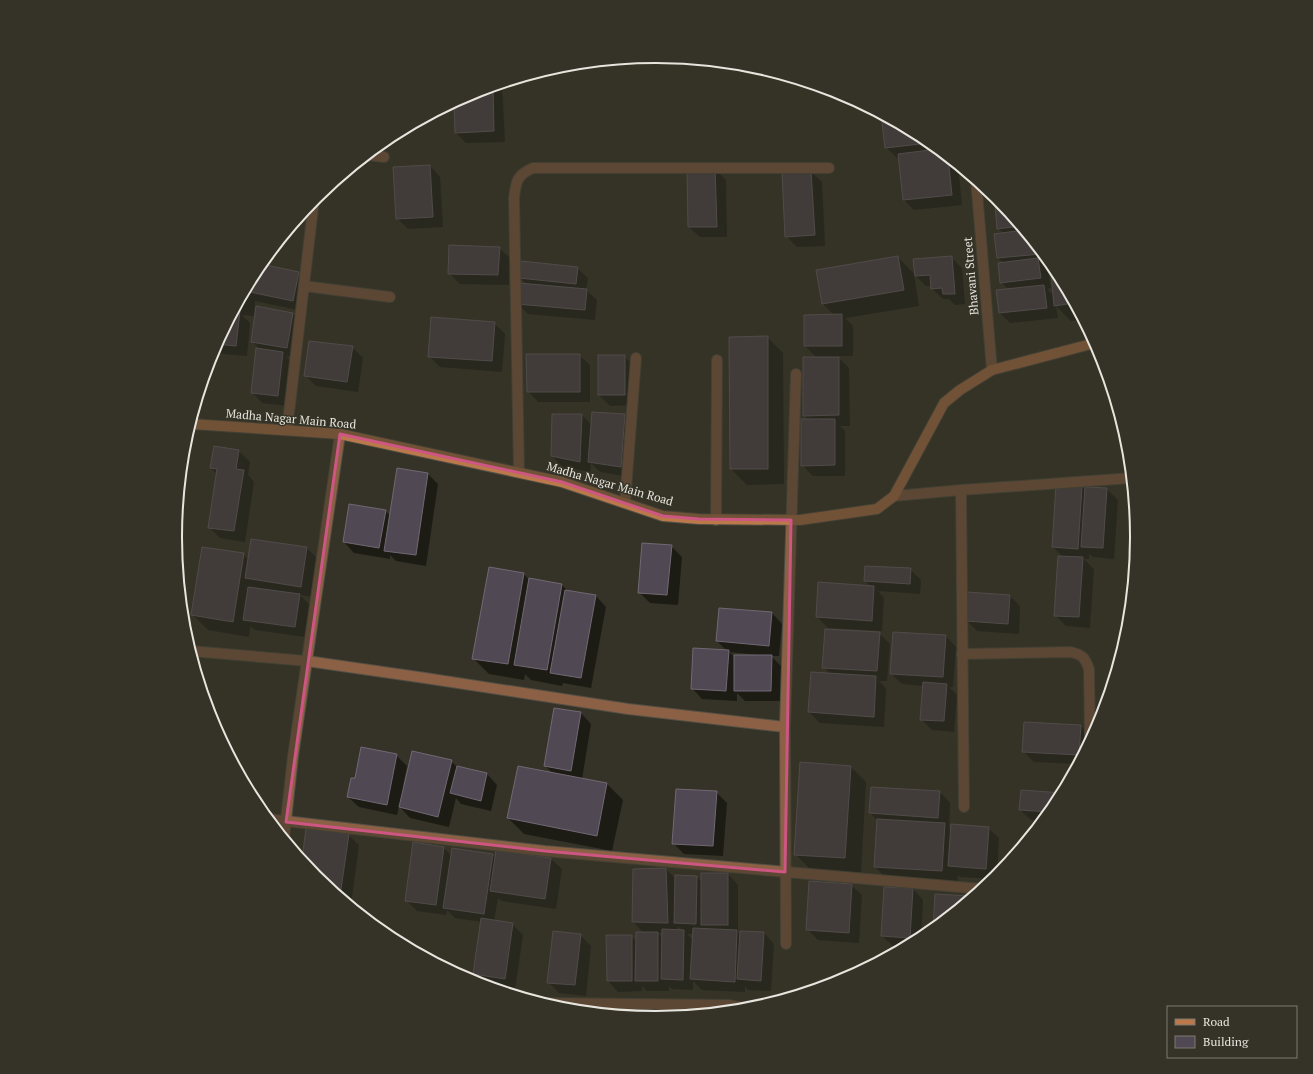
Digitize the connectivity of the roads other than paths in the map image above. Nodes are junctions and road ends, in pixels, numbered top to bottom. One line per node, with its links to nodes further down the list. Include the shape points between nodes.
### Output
1 (375, 156): 2 (street)
2 (384, 157)
3 (829, 168): 16 (street, via 533,168 524,172 515,186 514,198)
4 (977, 188): 11 (street, Bhavani Street)
5 (313, 211): 6 (street)
6 (304, 286): 7 (street); 14 (street)
7 (390, 297)
8 (1089, 345): 11 (street, Madha Nagar Main Road)
9 (636, 358): 20 (street)
10 (717, 360): 21 (street)
11 (992, 370): 19 (street, Madha Nagar Main Road, via 944,403)
12 (796, 374): 22 (street)
13 (197, 424): 14 (street, Madha Nagar Main Road)
14 (287, 430): 15 (street, Madha Nagar Main Road)
15 (340, 434): 16 (street, Madha Nagar Main Road); 25 (street)
16 (519, 472): 20 (street, Madha Nagar Main Road, via 562,482)
17 (1126, 478): 18 (street)
18 (961, 490): 19 (street); 24 (street)
19 (894, 496): 22 (street, Madha Nagar Main Road, via 878,509)
20 (625, 503): 21 (street, Madha Nagar Main Road, via 664,516)
21 (716, 520): 22 (street, Madha Nagar Main Road)
22 (791, 520): 26 (street)
23 (197, 652): 25 (street)
24 (962, 654): 27 (street, via 1080,654 1089,669); 28 (street)
25 (307, 661): 26 (street, via 628,709); 30 (street)
26 (785, 727): 32 (street)
27 (1090, 728)
28 (964, 807)
29 (276, 820): 30 (street)
30 (286, 822): 31 (street); 32 (street, via 546,851)
31 (285, 832)
32 (784, 872): 33 (street); 34 (street)
33 (974, 888)
34 (786, 944)
35 (572, 1003): 36 (street)
36 (730, 1005)

